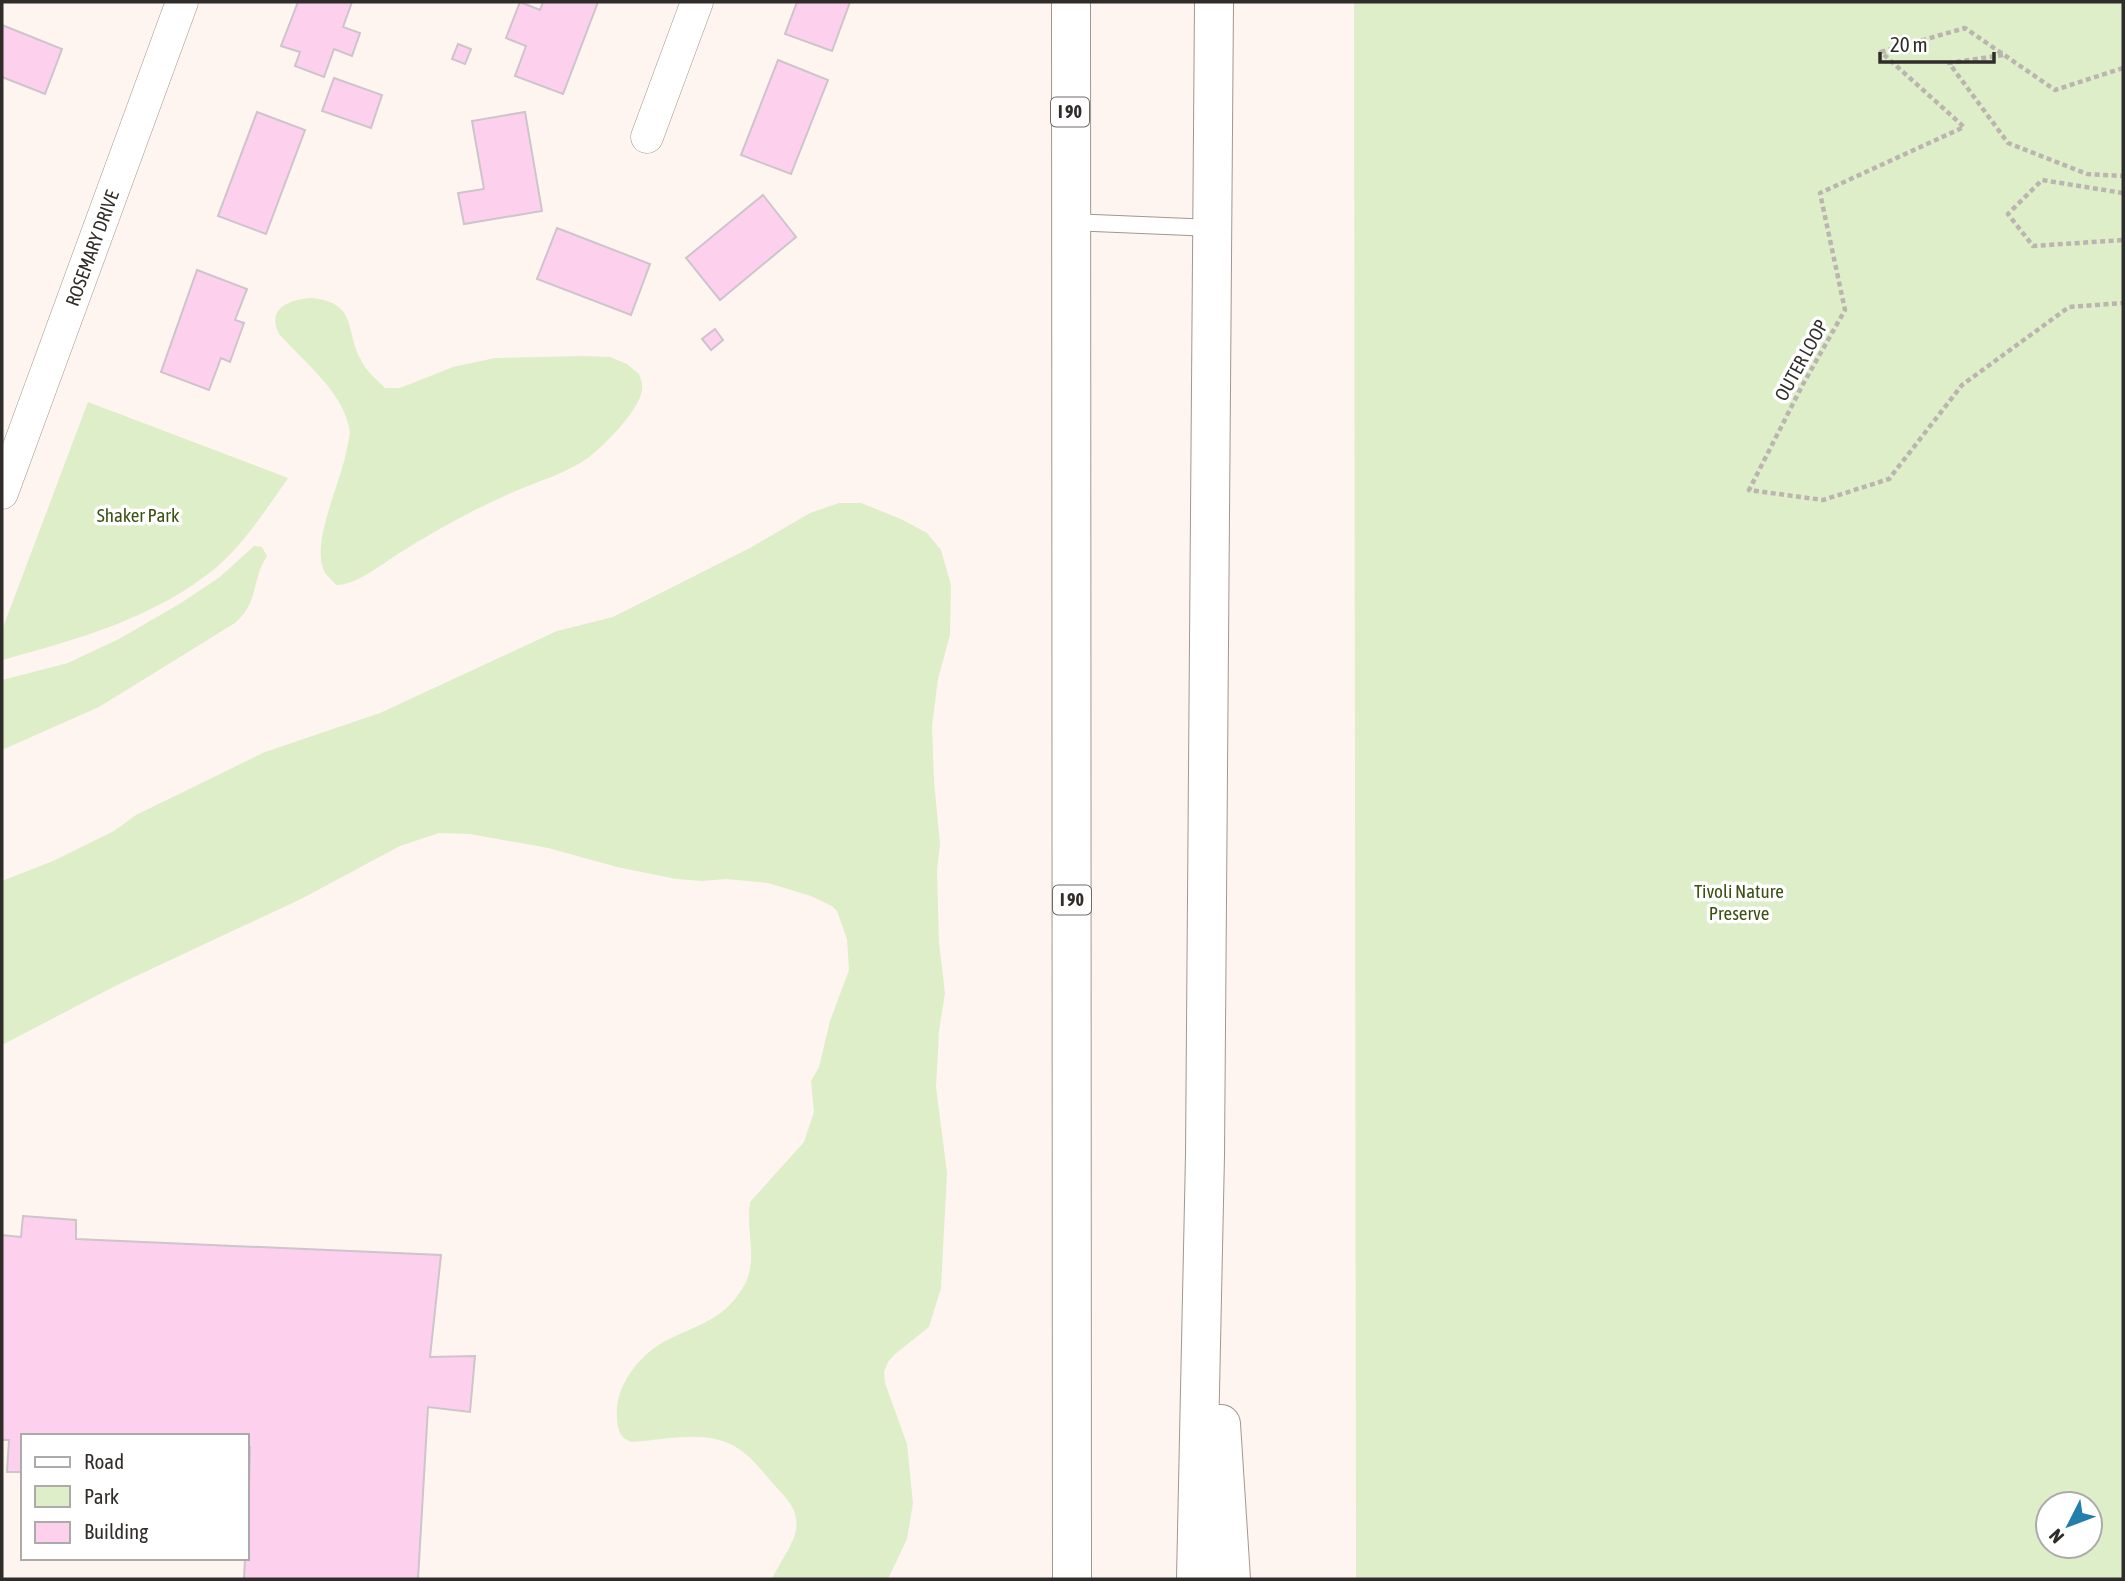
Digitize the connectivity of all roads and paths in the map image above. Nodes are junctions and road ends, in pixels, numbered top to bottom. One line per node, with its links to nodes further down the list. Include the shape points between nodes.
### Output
1 (182, 2): 14 (street, ROSEMARY DRIVE)
2 (697, 2): 7 (street)
3 (1071, 2): 10 (highway, I 90)
4 (1214, 2): 11 (highway)
5 (2004, 55): 6 (path, OUTER LOOP, via 2055,90); 8 (path, via 1949,63 2008,143 2087,174); 13 (path, OUTER LOOP, via 1965,28 1881,52 1964,127 1820,192 1844,310 1749,489 1823,500 1889,479 1962,385 2069,307)
6 (2123, 68)
7 (647, 137)
8 (2123, 176)
9 (2123, 193): 12 (path, via 2042,180 2008,214 2033,246)
10 (1070, 222): 11 (lane); 17 (highway, I 90)
11 (1213, 228): 16 (highway)
12 (2123, 240)
13 (2123, 303)
14 (13, 425): 15 (street, ROSEMARY DRIVE)
15 (2, 494)
16 (1205, 1155): 18 (highway); 19 (highway)
17 (1072, 1579)
18 (1196, 1579)
19 (1231, 1579)

